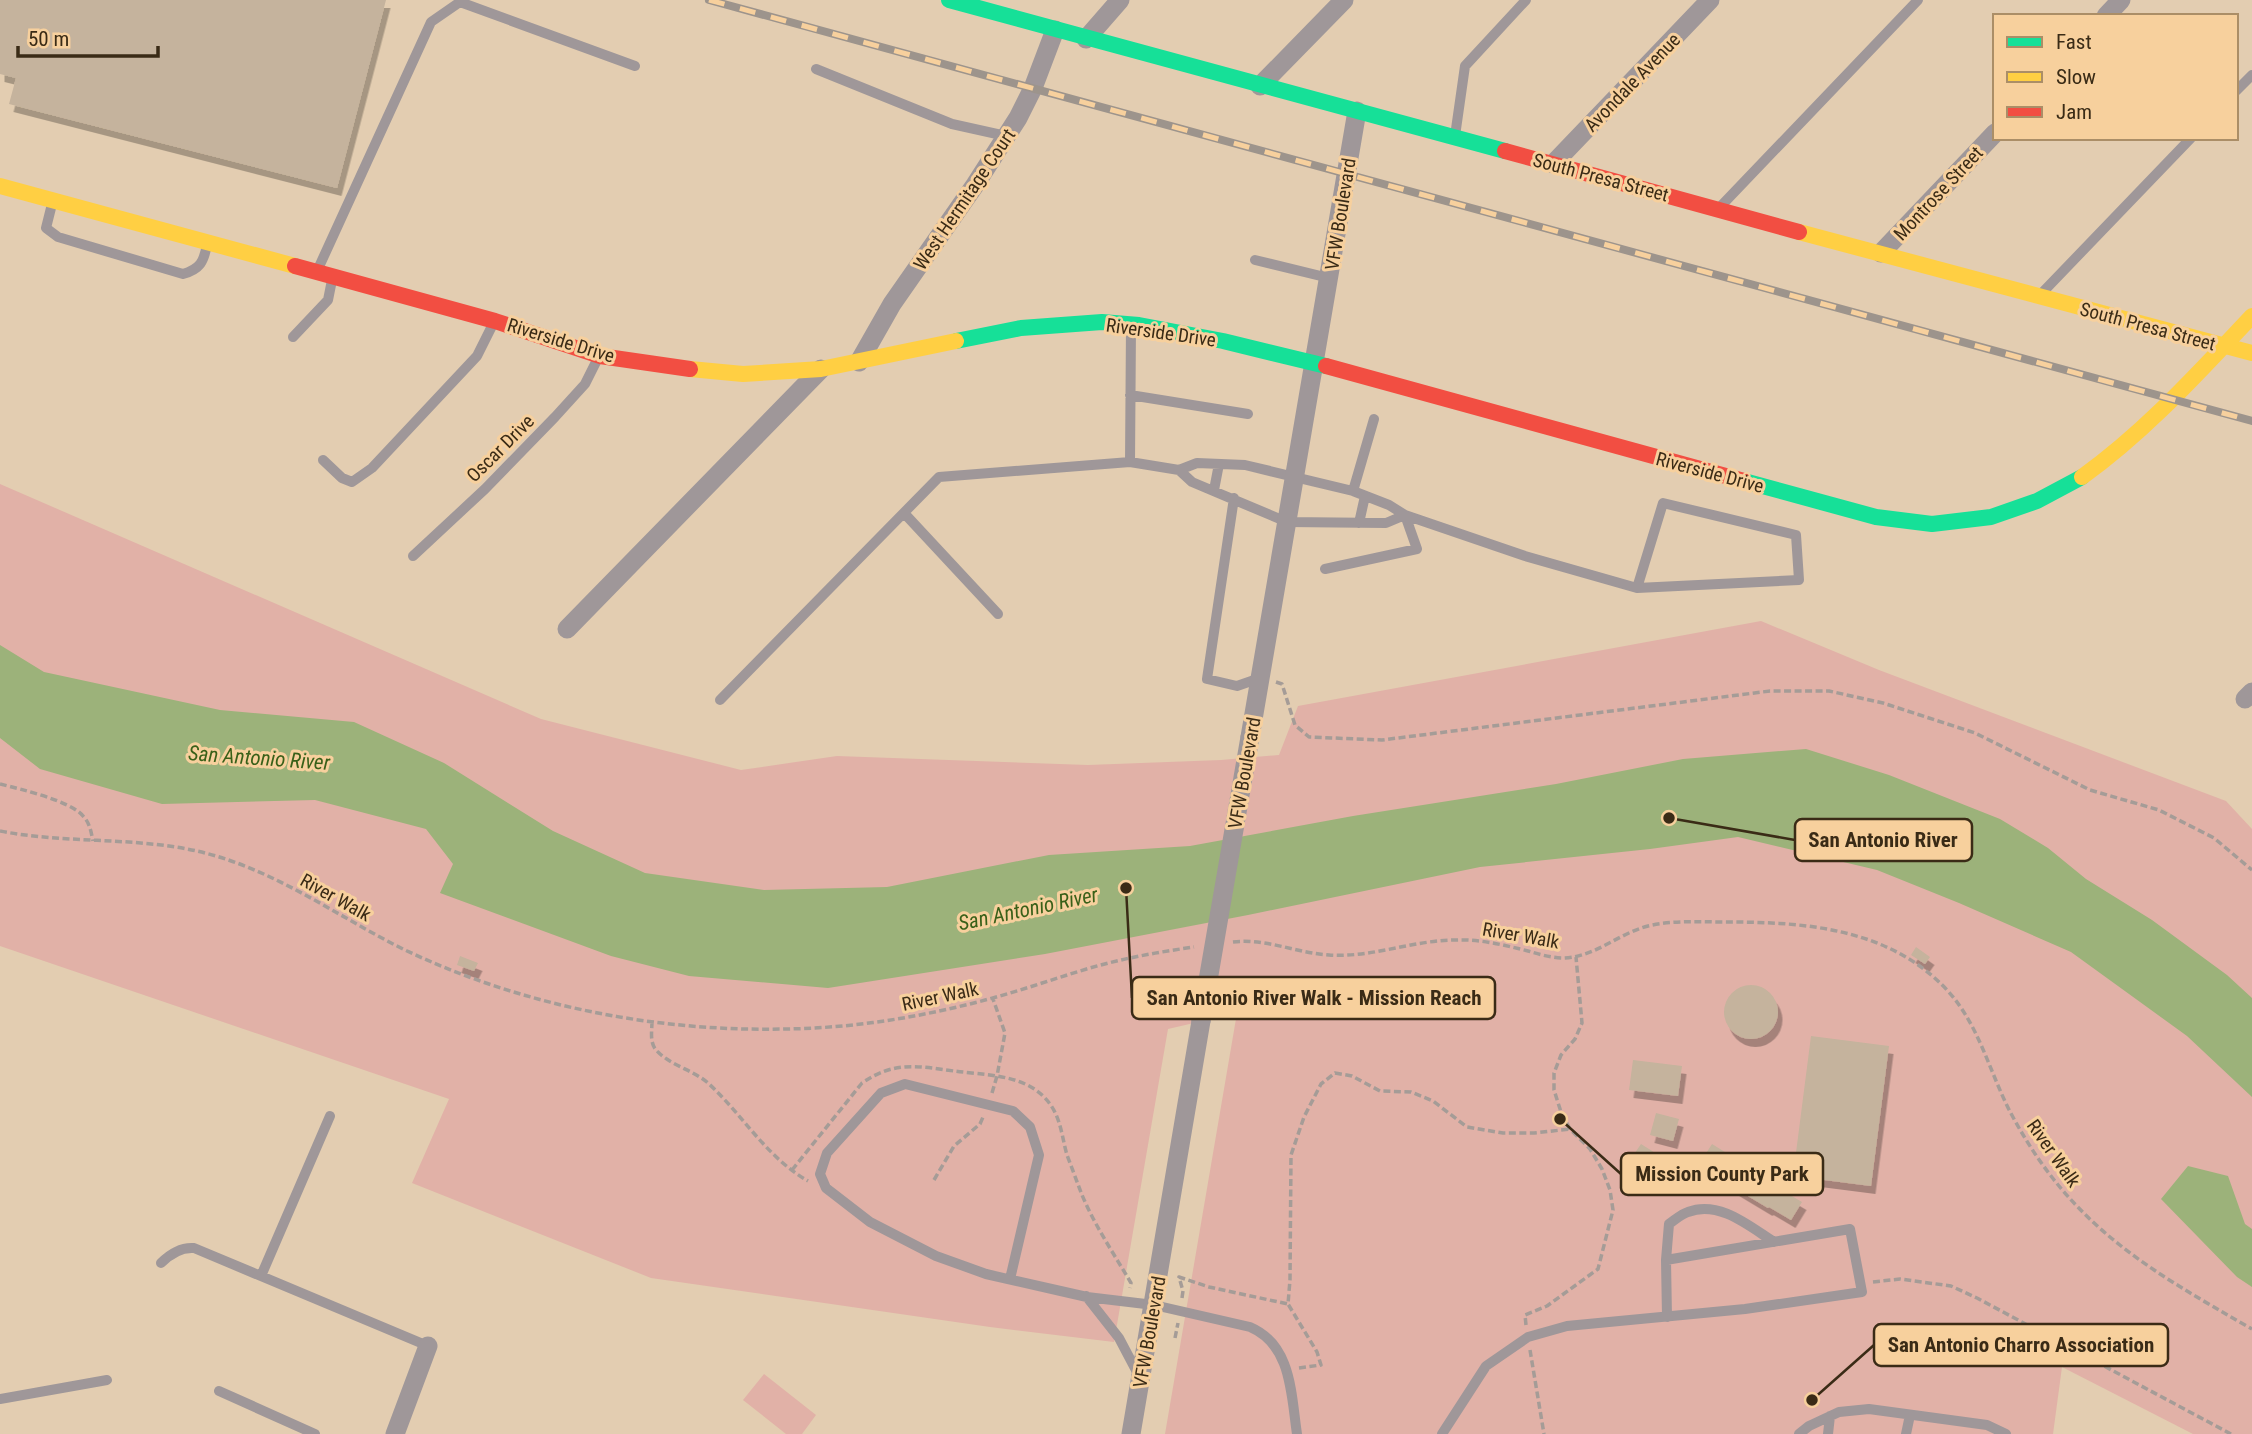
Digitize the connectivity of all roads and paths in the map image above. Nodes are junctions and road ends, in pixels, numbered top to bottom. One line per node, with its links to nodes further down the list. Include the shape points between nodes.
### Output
1 (950, 0): 9 (street, South Presa Street)
2 (1119, 0): 10 (street)
3 (1344, 0): 14 (street)
4 (1526, 0): 19 (lane, via 1465,66)
5 (1710, 0): 21 (street, Avondale Avenue)
6 (1918, 0): 24 (lane)
7 (2120, 0): 8 (street)
8 (2108, 14)
9 (1055, 30): 10 (street, South Presa Street); 18 (street, West Hermitage Court, via 1033,89)
10 (1087, 39): 14 (street, South Presa Street)
11 (635, 66): 28 (lane, via 460,2 431,22 372,146)
12 (816, 69): 18 (lane, via 952,124)
13 (2252, 75): 15 (lane)
14 (1260, 86): 16 (street, South Presa Street)
15 (2238, 89)
16 (1357, 111): 19 (street, South Presa Street); 29 (street, VFW Boulevard)
17 (1993, 135): 26 (street, Montrose Street)
18 (1007, 136): 38 (street, West Hermitage Court, via 892,304)
19 (1455, 138): 21 (street, South Presa Street)
20 (2189, 140): 30 (lane)
21 (1553, 164): 24 (street, South Presa Street)
22 (0, 186): 23 (street, Riverside Drive)
23 (53, 200): 25 (street, Riverside Drive); 25 (lane, via 46,228 58,237 183,274 197,270)
24 (1718, 208): 26 (street, South Presa Street)
25 (208, 242): 28 (street, Riverside Drive)
26 (1881, 253): 30 (street, South Presa Street)
27 (1255, 260): 29 (lane)
28 (325, 274): 32 (street, Riverside Drive); 34 (lane, via 328,300)
29 (1329, 278): 39 (street, VFW Boulevard)
30 (2038, 297): 35 (street, South Presa Street)
31 (2252, 316): 35 (street, Riverside Drive)
32 (495, 321): 37 (street, Riverside Drive); 44 (lane, via 477,356 372,468 352,482)
33 (1130, 324): 38 (street, Riverside Drive, via 1021,328); 39 (street, Riverside Drive); 41 (lane)
34 (293, 337)
35 (2224, 346): 36 (street, South Presa Street); 39 (street, Riverside Drive, via 2147,428 2069,485 2012,512 1940,524 1876,517)
36 (2252, 353)
37 (600, 356): 40 (street, Riverside Drive, via 743,374); 57 (lane, Oscar Drive, via 585,384 555,417)
38 (859, 362): 40 (street, Riverside Drive)
39 (1315, 363): 48 (street, VFW Boulevard)
40 (821, 369): 61 (street)
41 (1130, 394): 42 (lane); 45 (lane)
42 (1248, 414)
43 (1374, 419): 50 (lane)
44 (323, 460)
45 (1130, 462): 47 (lane); 53 (lane, via 939,477)
46 (1219, 464): 47 (lane, via 1196,463); 48 (lane); 49 (lane)
47 (1179, 470): 49 (lane)
48 (1296, 477): 50 (lane); 55 (street, VFW Boulevard)
49 (1214, 490): 52 (lane)
50 (1353, 491): 51 (lane)
51 (1365, 496): 54 (lane); 56 (lane)
52 (1234, 499): 55 (lane); 62 (lane, via 1207,679 1237,686)
53 (904, 513): 60 (lane); 63 (lane)
54 (1405, 515): 56 (lane, via 1386,523); 58 (lane, via 1417,549); 59 (lane)
55 (1287, 522): 56 (lane); 62 (street, VFW Boulevard)
56 (1359, 523)
57 (413, 556)
58 (1325, 569)
59 (1637, 588): 59 (lane, via 1663,503 1796,535 1799,580)
60 (998, 614)
61 (568, 629)
62 (1260, 678): 67 (path, via 1282,684 1295,724 1309,737 1382,740 1770,691 1829,691 1975,733 2090,790 2159,810 2214,838); 86 (street, VFW Boulevard, bridge)
63 (720, 700)
64 (0, 784): 66 (path, via 71,806 87,821)
65 (0, 831): 66 (path, River Walk)
66 (93, 841): 71 (path, River Walk, via 152,844 216,856 273,878 377,935 470,977 564,1006)
67 (2252, 870)
68 (1226, 943): 70 (path, River Walk, via 1259,942 1344,955 1459,939)
69 (1201, 946): 71 (path, River Walk, via 1112,962 992,998 884,1022 756,1029)
70 (1576, 957): 73 (path, via 1582,1023 1554,1073 1554,1090); 88 (path, River Walk, via 1638,929 1680,921 1809,925 1854,935 1896,953 1925,970 1957,1003 1977,1034 2022,1134 2076,1206 2133,1257)
71 (652, 1021): 74 (path, via 651,1039 657,1052 706,1082)
72 (330, 1116): 79 (lane)
73 (1570, 1129): 85 (path, via 1503,1133 1467,1127 1433,1101 1411,1092 1380,1091 1352,1076 1335,1073 1321,1084 1291,1155); 89 (path, via 1602,1169 1613,1210 1598,1269 1547,1306 1525,1315)
74 (792, 1170): 75 (path); 81 (path, via 873,1075 895,1067 921,1067 1024,1083 1044,1097 1060,1121 1082,1194)
75 (826, 1188): 80 (lane, via 870,1222 936,1256); 80 (lane, via 820,1174 827,1153 881,1093 905,1084 1013,1111 1030,1127 1039,1155)
76 (1774, 1242): 77 (lane); 77 (lane, via 1732,1215 1710,1208 1687,1212 1669,1224); 82 (lane, via 1850,1229)
77 (1666, 1260): 87 (lane)
78 (161, 1263): 79 (lane, via 184,1247 194,1248)
79 (261, 1276): 90 (lane)
80 (1010, 1279): 84 (lane)
81 (1131, 1283)
82 (1860, 1283): 87 (lane, via 1862,1292); 108 (path, via 1900,1279 1951,1286)
83 (1184, 1291): 85 (path, via 1179,1277)
84 (1086, 1296): 86 (lane); 92 (lane, via 1119,1338)
85 (1289, 1304): 91 (path, via 1321,1366)
86 (1154, 1306): 91 (lane, via 1261,1331 1277,1347); 92 (street, VFW Boulevard)
87 (1667, 1317): 89 (lane, via 1567,1326)
88 (2252, 1329)
89 (1528, 1337): 102 (lane, via 1486,1366); 103 (path)
90 (428, 1346): 99 (street)
91 (1286, 1370): 101 (lane)
92 (1141, 1379): 100 (street, VFW Boulevard)
93 (107, 1380): 95 (lane)
94 (219, 1391): 98 (lane)
95 (0, 1399)
96 (1909, 1415): 97 (lane, via 1869,1409); 106 (lane); 107 (lane, via 1987,1425)
97 (1830, 1416): 104 (lane); 105 (lane)
98 (315, 1434)
99 (395, 1434)
100 (1131, 1434)
101 (1297, 1434)
102 (1442, 1434)
103 (1544, 1434)
104 (1798, 1434)
105 (1828, 1434)
106 (1906, 1434)
107 (2007, 1434)
108 (2231, 1434)

